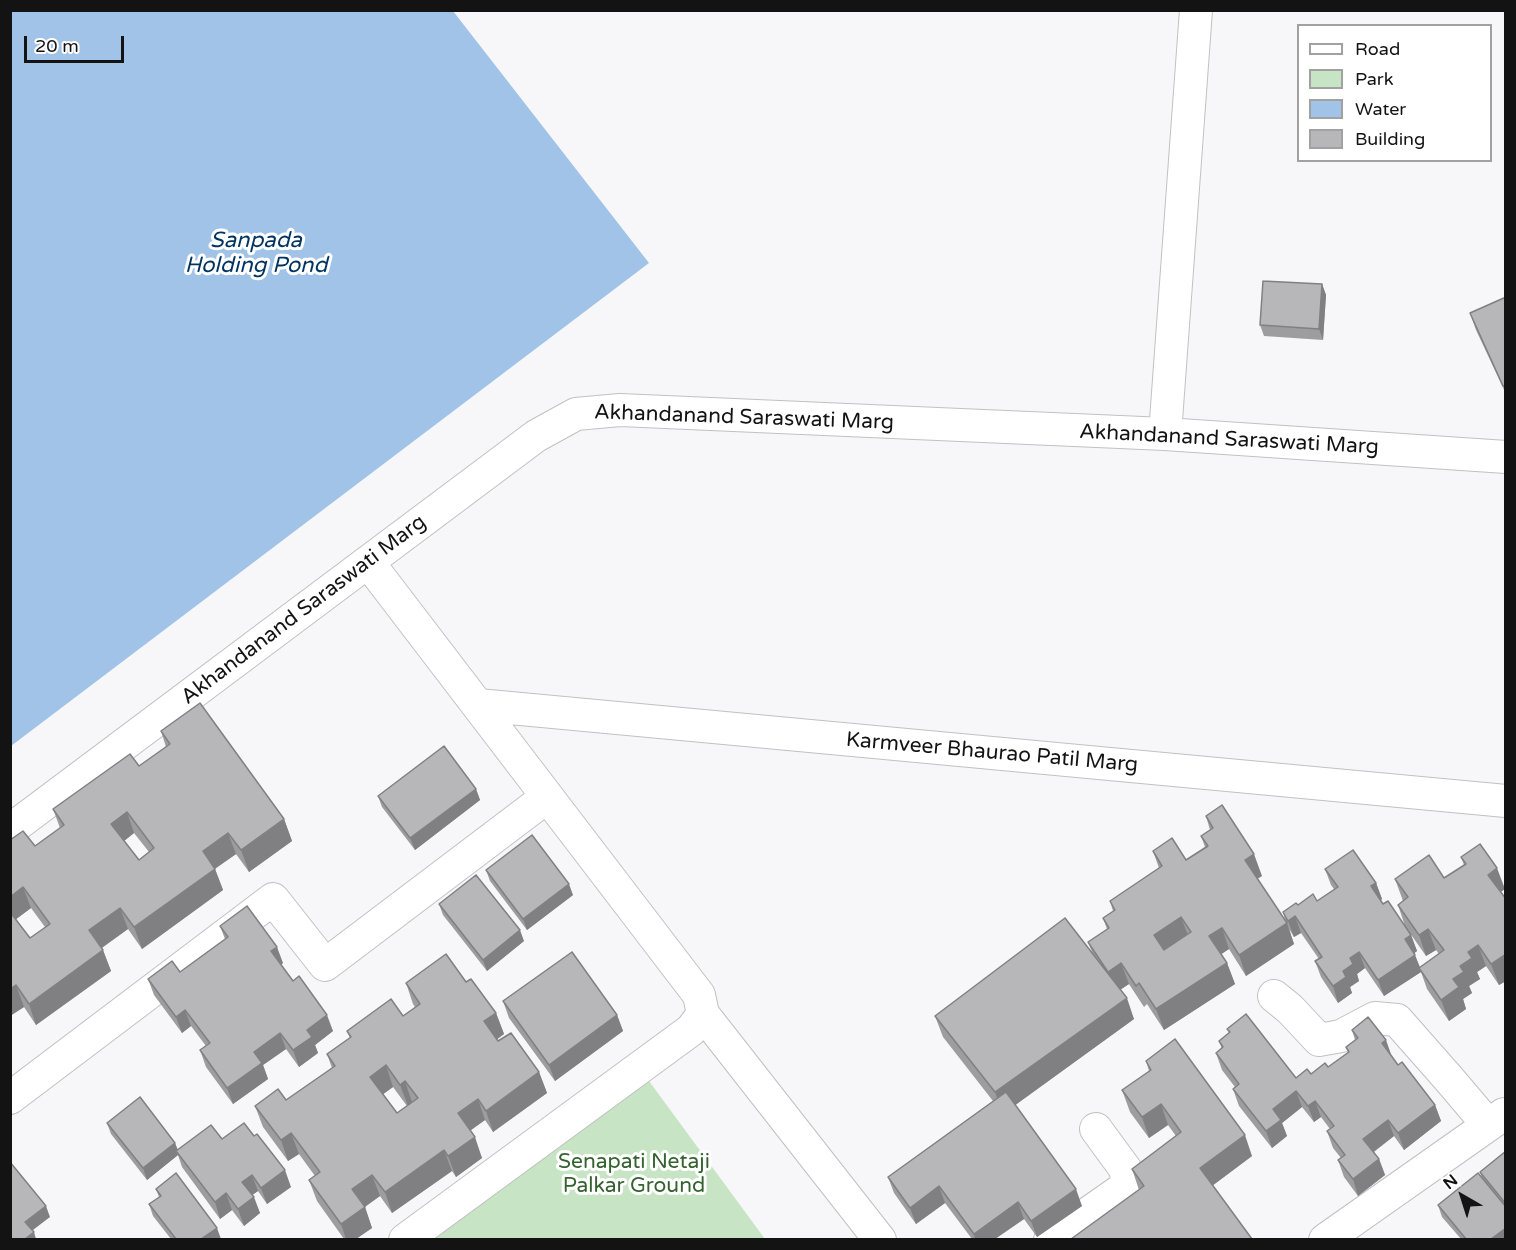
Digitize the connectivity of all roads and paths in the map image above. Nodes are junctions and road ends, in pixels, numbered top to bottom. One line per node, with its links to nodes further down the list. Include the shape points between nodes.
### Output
1 (1196, 10): 2 (street)
2 (1165, 434): 3 (street, Akhandanand Saraswati Marg); 4 (street, Akhandanand Saraswati Marg, via 620,410 576,414 536,436)
3 (1506, 458)
4 (368, 562): 5 (street); 8 (street, Akhandanand Saraswati Marg)
5 (478, 705): 6 (street); 7 (street, Karmveer Bhaurao Patil Marg)
6 (547, 796): 10 (street, via 699,995); 11 (street, via 324,965 273,899)
7 (1506, 801)
8 (10, 830)
9 (1274, 996): 12 (street, via 1319,1040 1341,1036 1375,1018 1397,1020 1449,1079)
10 (703, 1014): 14 (street, via 691,1029); 15 (street)
11 (10, 1098)
12 (1497, 1119): 17 (street)
13 (1096, 1129): 16 (street, via 1126,1170 1127,1186)
14 (405, 1239)
15 (880, 1239)
16 (1050, 1239)
17 (1325, 1239)

